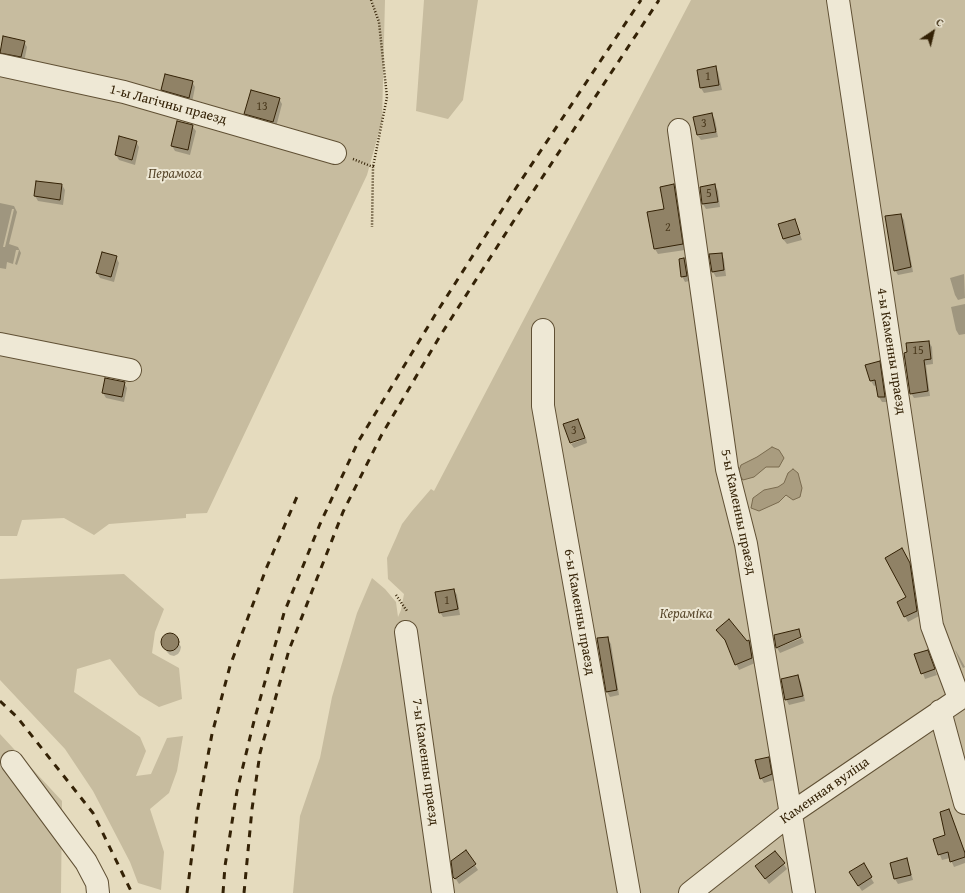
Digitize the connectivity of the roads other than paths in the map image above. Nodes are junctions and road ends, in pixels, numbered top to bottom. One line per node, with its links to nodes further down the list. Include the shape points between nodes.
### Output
1 (838, 0): 9 (lane, 4-ы Каменны праезд, via 932,626)
2 (0, 65): 4 (lane, 1-ы Лагічны праезд, via 124,92)
3 (680, 130): 13 (lane, 5-ы Каменны праезд, via 727,469 746,544)
4 (335, 153)
5 (543, 330): 16 (lane, 6-ы Каменны праезд, via 543,406)
6 (0, 344): 7 (lane)
7 (130, 370)
8 (406, 632): 15 (lane, 7-ы Каменны праезд)
9 (962, 696): 10 (lane, Каменная вуліца)
10 (940, 711): 12 (lane); 13 (lane, Каменная вуліца)
11 (12, 762): 14 (lane, via 86,862 97,883)
12 (965, 803)
13 (790, 814): 17 (lane, Каменная вуліца); 18 (lane, 5-ы Каменны праезд)
14 (98, 893)
15 (443, 893)
16 (629, 893)
17 (690, 893)
18 (804, 893)

